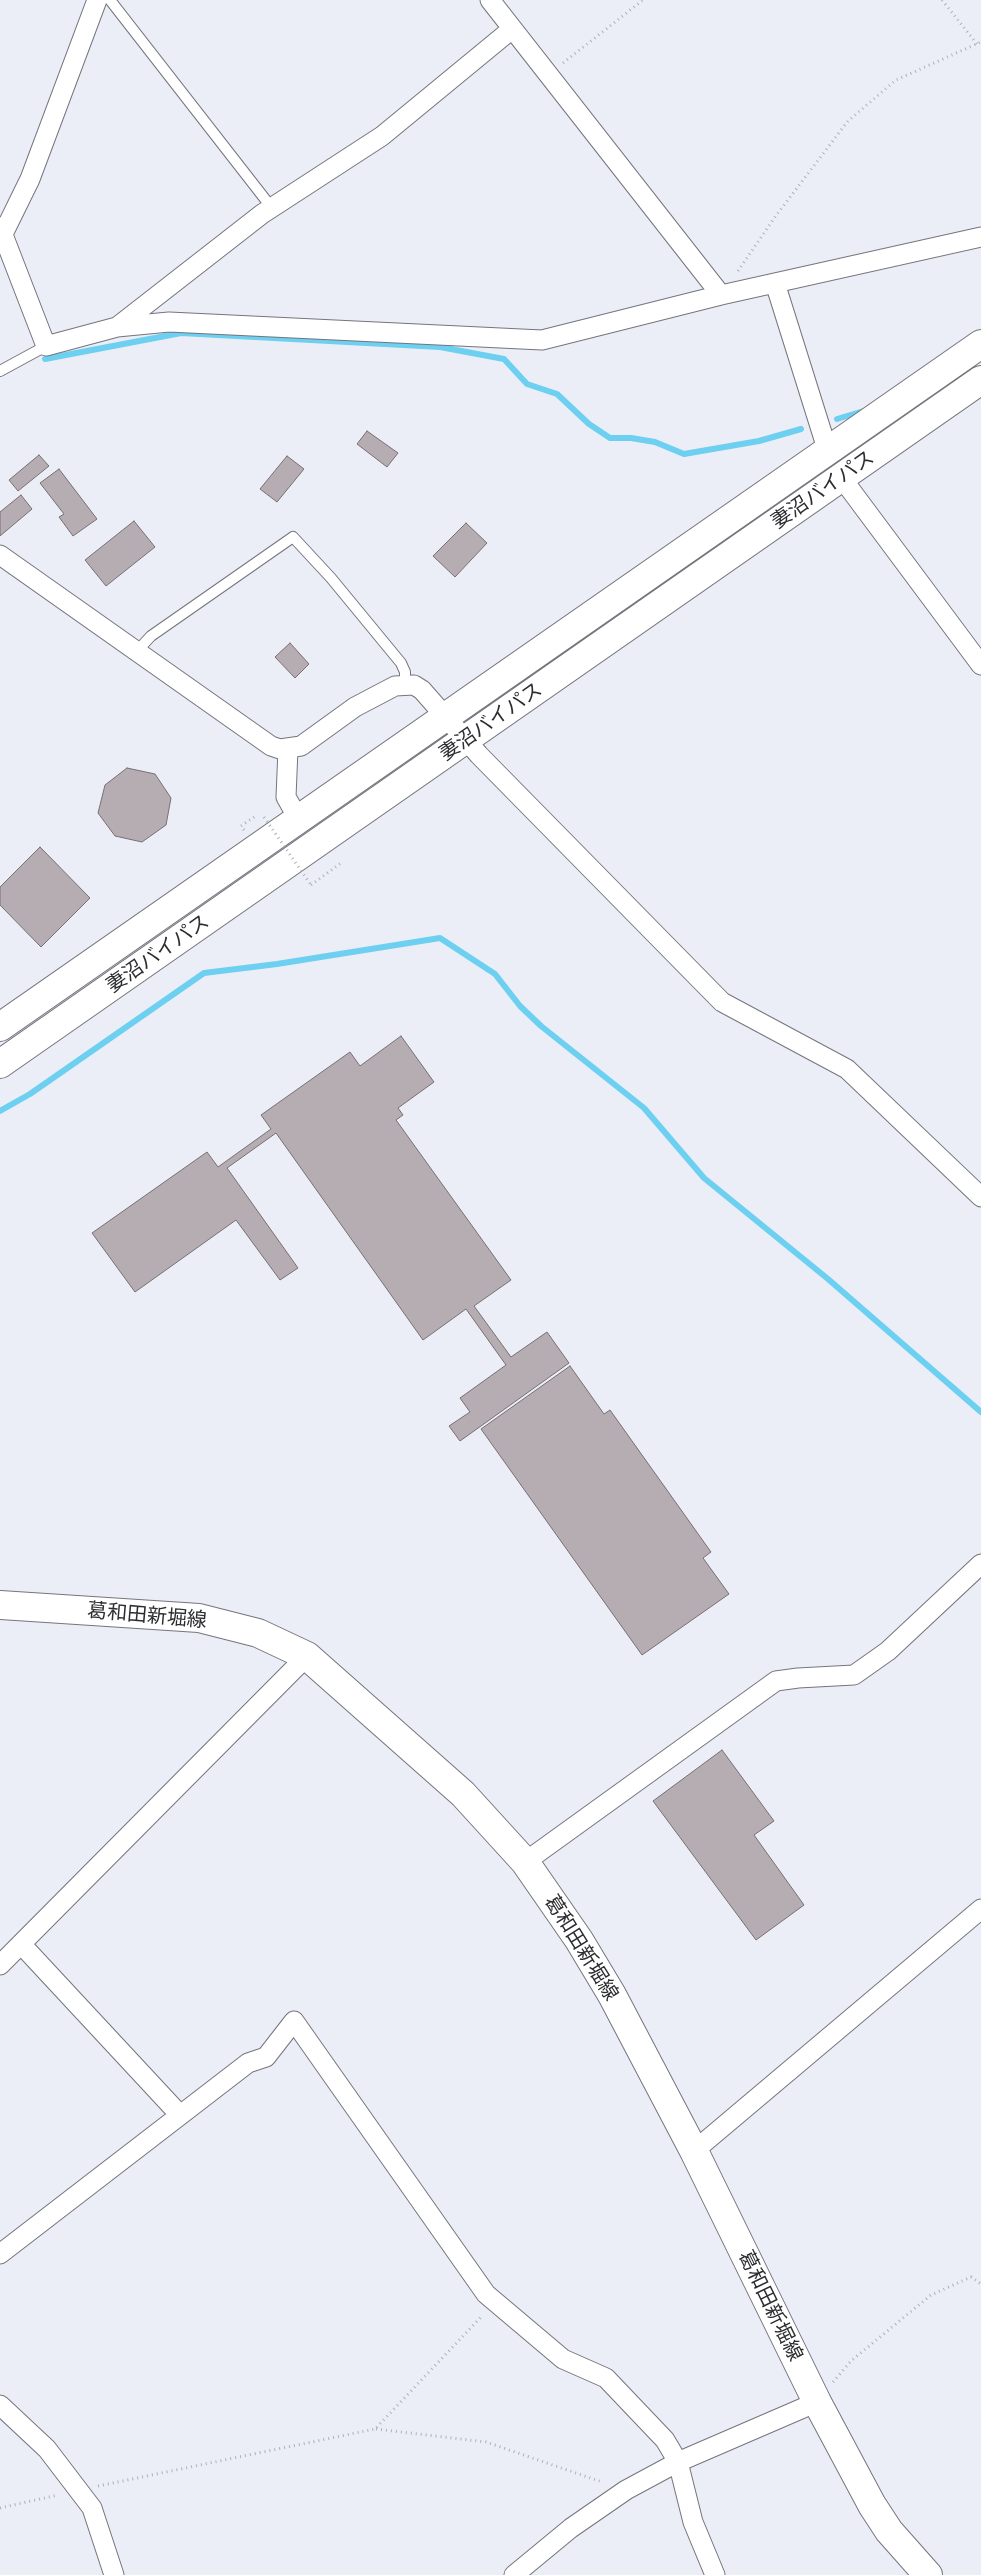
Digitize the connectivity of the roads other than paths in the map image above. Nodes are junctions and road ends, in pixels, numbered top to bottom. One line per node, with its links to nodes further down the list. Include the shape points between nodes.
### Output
1 (97, 0): 6 (street, via 30,179)
2 (110, 0): 5 (lane)
3 (490, 0): 4 (street)
4 (512, 28): 5 (street, via 382,136); 9 (street)
5 (272, 208): 10 (street)
6 (1, 233): 12 (street)
7 (981, 237): 8 (street)
8 (774, 283): 9 (street); 15 (street)
9 (721, 295): 10 (street, via 542,340 169,322)
10 (117, 327): 12 (street)
11 (981, 344): 15 (main road, 妻沼バイパス)
12 (46, 346): 13 (lane)
13 (0, 371)
14 (981, 380): 16 (main road, 妻沼バイパス)
15 (828, 452): 21 (main road, 妻沼バイパス)
16 (841, 477): 19 (street); 22 (main road, 妻沼バイパス)
17 (0, 555): 18 (street)
18 (137, 651): 20 (lane, via 151,636 294,537 401,663); 23 (street, via 271,746)
19 (981, 665)
20 (405, 683): 21 (street, via 422,690); 23 (street, via 355,707 301,746)
21 (445, 717): 22 (street); 24 (main road, 妻沼バイパス)
22 (465, 740): 26 (main road, 妻沼バイパス); 27 (street, via 722,1002 847,1069)
23 (288, 749): 24 (street, via 286,797)
24 (299, 820): 25 (main road, 妻沼バイパス)
25 (0, 1027)
26 (0, 1064)
27 (981, 1197)
28 (981, 1564): 31 (street, via 888,1651 854,1675 776,1681)
29 (0, 1605): 30 (main road, 葛和田新堀線, via 199,1618 258,1633)
30 (307, 1656): 31 (main road, 葛和田新堀線, via 463,1794); 33 (street)
31 (526, 1862): 36 (main road, 葛和田新堀線, via 612,1995)
32 (981, 1909): 36 (street)
33 (21, 1944): 34 (street); 35 (street)
34 (0, 1965)
35 (180, 2115): 37 (street); 40 (street, via 248,2063 266,2056 294,2021 486,2294 562,2359 606,2378 665,2440)
36 (694, 2151): 38 (main road, 葛和田新堀線)
37 (0, 2254)
38 (817, 2402): 40 (street); 44 (main road, 葛和田新堀線, via 889,2531)
39 (0, 2406): 41 (street, via 47,2449 92,2508)
40 (678, 2462): 42 (street, via 626,2490 571,2528); 43 (street, via 693,2522)
41 (114, 2575)
42 (514, 2575)
43 (715, 2575)
44 (928, 2575)

